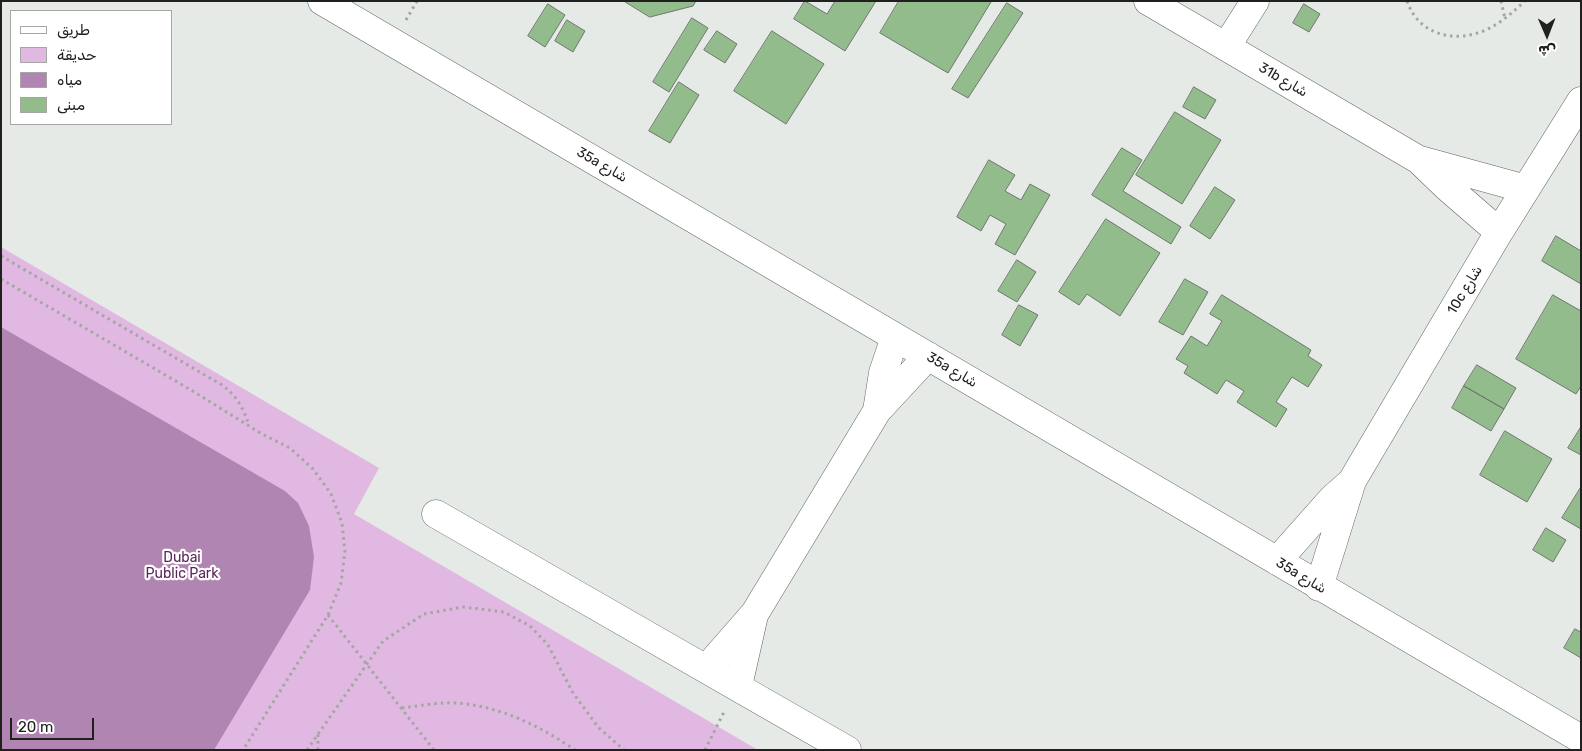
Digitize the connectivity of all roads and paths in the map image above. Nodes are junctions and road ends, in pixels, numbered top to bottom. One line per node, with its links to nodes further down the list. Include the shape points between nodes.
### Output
1 (322, 1): 15 (street, 35a شارع)
2 (1148, 1): 8 (street, 31b شارع)
3 (1255, 1): 8 (street)
4 (1407, 1): 7 (path, via 1411,12 1426,28 1444,35 1465,36 1486,30)
5 (1501, 1): 7 (path)
6 (1525, 1): 7 (path)
7 (1505, 19)
8 (1226, 47): 10 (street, 31b شارع)
9 (1581, 101): 11 (street, 10c شارع)
10 (1419, 160): 11 (street, 31b شارع); 12 (street, 31b شارع)
11 (1526, 189): 12 (street, 10c شارع)
12 (1499, 232): 19 (street, 10c شارع)
13 (1, 256): 18 (path, via 222,385 236,397)
14 (1, 280): 18 (path)
15 (895, 337): 16 (street, 35a شارع); 17 (street, via 883,373)
16 (928, 356): 17 (street); 21 (street, 35a شارع)
17 (876, 411): 23 (street)
18 (249, 425): 24 (path, via 290,448 313,469 330,494 342,523 345,551 341,583)
19 (1352, 481): 21 (street, 10c شارع); 22 (street, 10c شارع)
20 (436, 514): 26 (street)
21 (1277, 561): 22 (street, 35a شارع)
22 (1319, 587): 30 (street, 35a شارع)
23 (755, 613): 26 (street); 27 (street)
24 (328, 615): 25 (path); 31 (path)
25 (367, 662): 28 (path); 29 (path); 36 (path, via 383,641 424,614 463,607 504,612 530,626 548,645 573,693 598,727)
26 (707, 668): 27 (street)
27 (738, 686): 37 (path); 38 (street)
28 (402, 708): 34 (path); 35 (path, via 456,703 489,709 550,733)
29 (318, 732): 32 (path); 33 (path)
30 (1581, 739)
31 (243, 750)
32 (306, 750)
33 (318, 750)
34 (434, 750)
35 (575, 750)
36 (624, 750)
37 (705, 750)
38 (847, 750)

